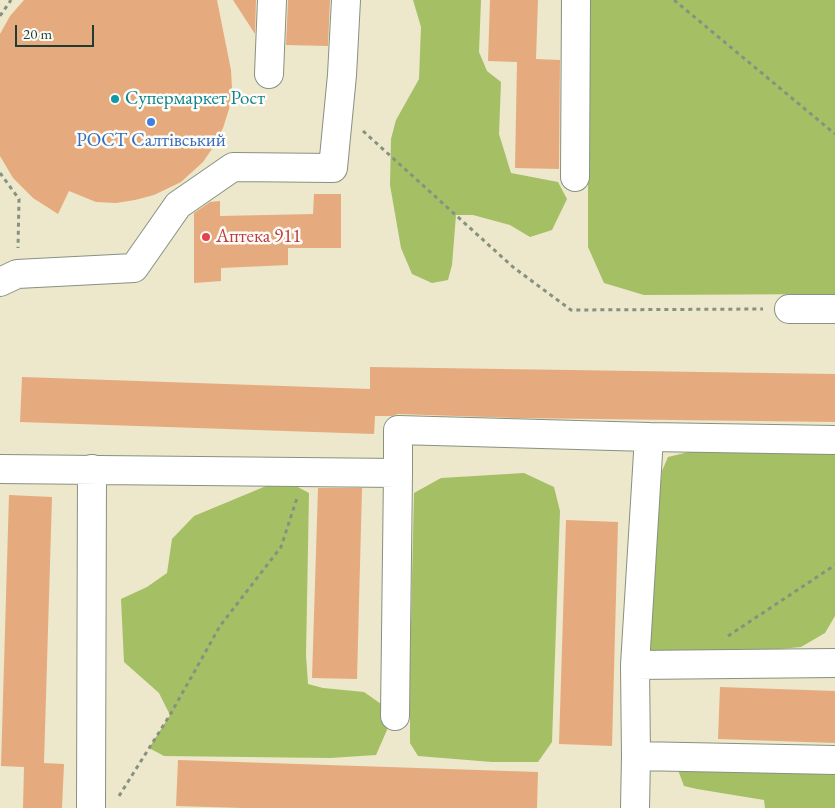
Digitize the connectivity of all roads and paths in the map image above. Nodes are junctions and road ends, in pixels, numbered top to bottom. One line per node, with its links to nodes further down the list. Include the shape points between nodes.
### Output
1 (11, 0): 6 (path)
2 (272, 0): 7 (lane)
3 (346, 0): 8 (lane)
4 (576, 0): 11 (lane)
5 (674, 0): 9 (path)
6 (0, 16)
7 (270, 74)
8 (338, 109): 12 (lane, via 332,168 232,167 178,205 134,268); 13 (path, via 513,267 571,310)
9 (835, 134)
10 (0, 173): 12 (path, via 19,199)
11 (575, 177)
12 (8, 278)
13 (789, 308): 14 (lane)
14 (835, 310)
15 (649, 437): 16 (lane); 20 (lane, via 398,430); 24 (lane)
16 (835, 440)
17 (0, 469): 18 (lane)
18 (92, 470): 19 (lane); 28 (lane)
19 (306, 471): 20 (lane); 28 (path, via 281,547 220,626 170,715)
20 (398, 472): 25 (lane)
21 (835, 566): 22 (path)
22 (727, 637)
23 (835, 663): 24 (lane)
24 (636, 665): 26 (lane)
25 (395, 716)
26 (636, 756): 27 (lane); 29 (lane)
27 (835, 760)
28 (104, 804)
29 (635, 808)

